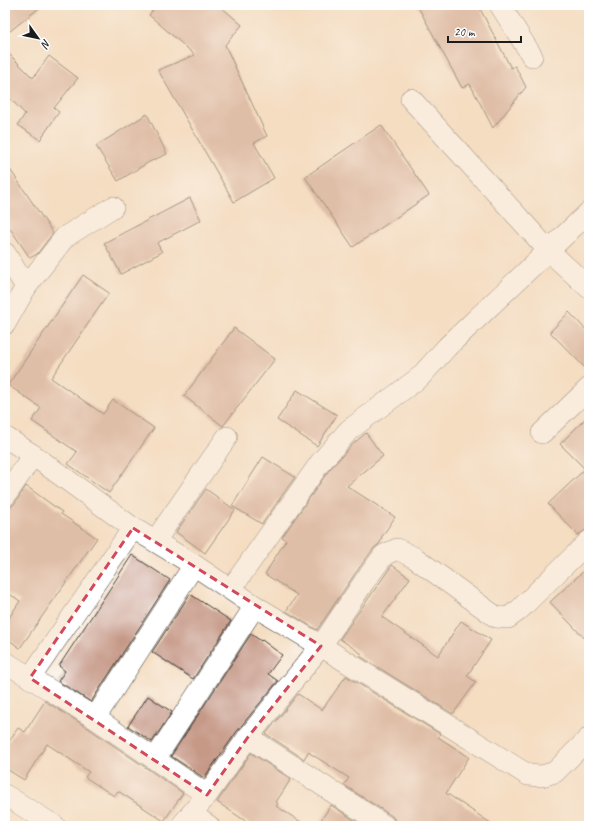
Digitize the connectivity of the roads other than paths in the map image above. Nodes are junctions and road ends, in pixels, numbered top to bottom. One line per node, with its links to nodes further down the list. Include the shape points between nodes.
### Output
1 (500, 5): 2 (street)
2 (532, 56)
3 (411, 99): 6 (street)
4 (113, 207): 8 (street, via 65,237)
5 (589, 212): 6 (street)
6 (549, 251): 9 (street); 21 (street, via 447,347 420,378 344,436 320,463)
7 (5, 253): 8 (street)
8 (26, 288): 10 (street)
9 (589, 288)
10 (5, 324)
11 (589, 388): 12 (street)
12 (542, 433)
13 (5, 437): 15 (street)
14 (227, 437): 18 (street)
15 (33, 454): 16 (street); 17 (street)
16 (5, 496)
17 (133, 528): 18 (street); 25 (street)
18 (155, 541): 20 (street)
19 (589, 541): 23 (street, via 508,618 496,617 415,558 397,549 384,555)
20 (194, 565): 21 (street); 26 (street)
21 (231, 589): 22 (street)
22 (255, 606): 23 (street); 29 (street)
23 (321, 646): 27 (street); 28 (street, via 528,775 542,776 555,772)
24 (5, 662): 25 (street)
25 (30, 678): 26 (street)
26 (95, 718): 29 (street)
27 (248, 737): 31 (street); 35 (street)
28 (589, 738)
29 (155, 758): 31 (street)
30 (5, 795): 33 (street)
31 (207, 795): 32 (street)
32 (186, 820): 34 (street)
33 (55, 826)
34 (209, 826)
35 (385, 826)

